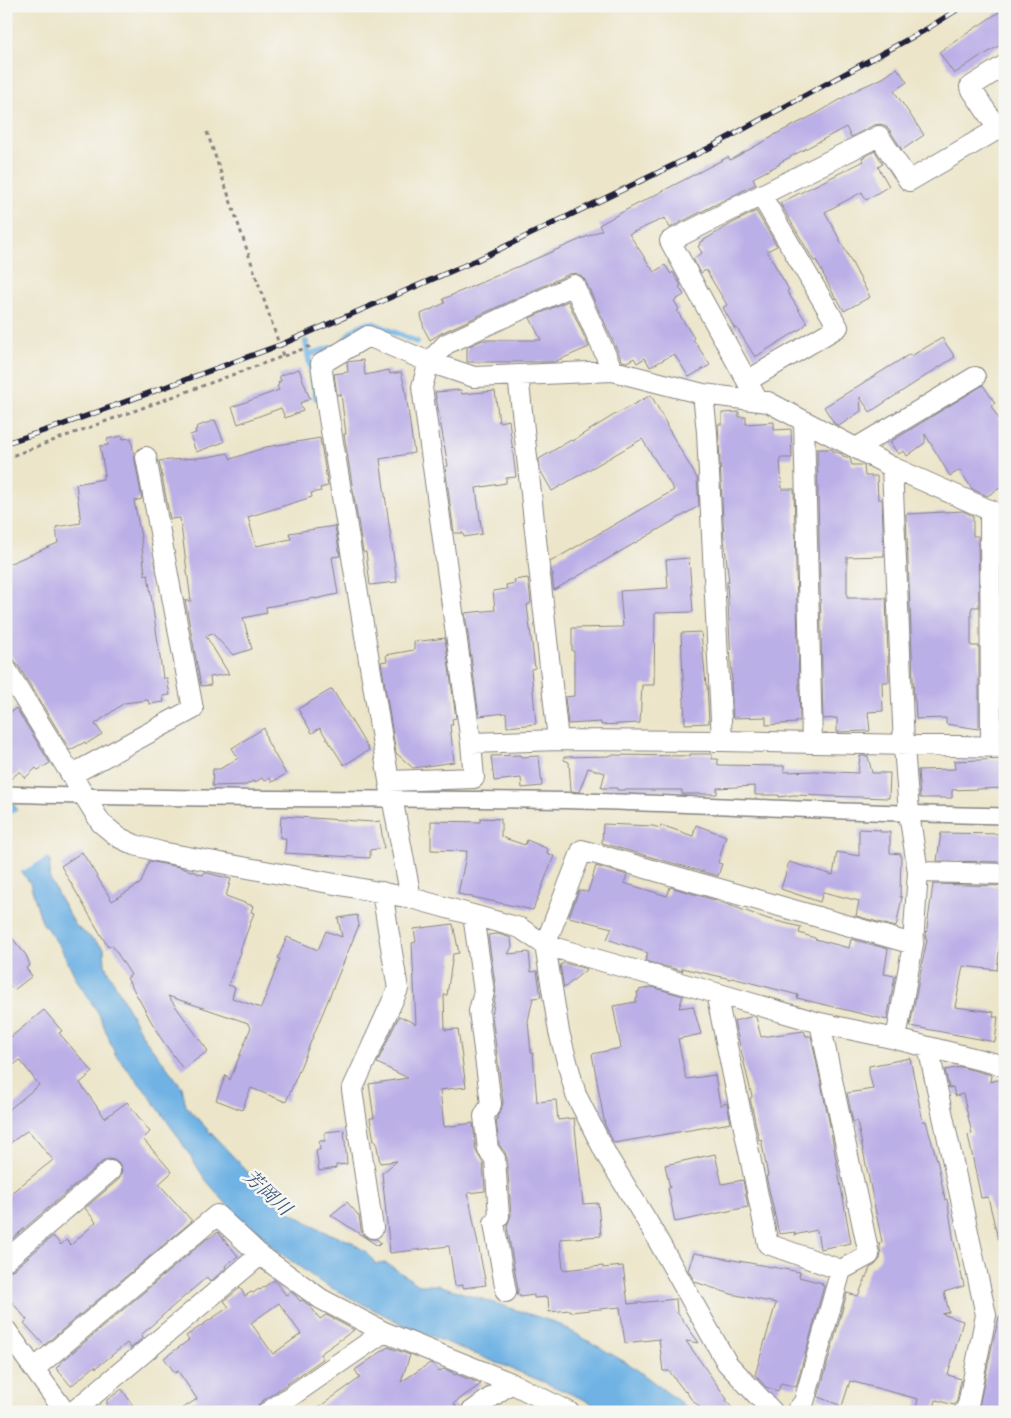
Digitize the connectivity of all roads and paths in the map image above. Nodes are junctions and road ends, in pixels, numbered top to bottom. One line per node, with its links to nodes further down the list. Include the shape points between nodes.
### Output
1 (1005, 65): 3 (street, via 970,87 998,129 909,182 878,136)
2 (207, 132): 5 (path)
3 (761, 195): 10 (street, via 838,327); 10 (street, via 670,241)
4 (313, 345): 5 (path)
5 (284, 356): 15 (path)
6 (429, 362): 7 (street, via 446,344 574,285); 8 (street, via 474,377); 22 (street, via 422,387); 27 (street, via 368,336 321,364)
7 (613, 370): 8 (street); 11 (street)
8 (518, 375): 20 (street)
9 (975, 377): 14 (street)
10 (747, 381): 12 (street)
11 (703, 394): 12 (street); 21 (street)
12 (758, 401): 13 (street, via 768,402)
13 (804, 421): 14 (street); 23 (street)
14 (856, 448): 17 (street)
15 (6, 458)
16 (146, 458): 26 (street, via 193,709)
17 (892, 467): 18 (street); 24 (street)
18 (998, 514): 25 (street)
19 (6, 669): 26 (street)
20 (558, 740): 21 (street); 22 (street)
21 (722, 741): 23 (street)
22 (472, 743): 27 (street, via 474,778)
23 (812, 743): 24 (street)
24 (904, 746): 25 (street); 30 (street)
25 (998, 747)
26 (71, 775): 29 (street)
27 (391, 790): 29 (street); 30 (street, via 594,802); 35 (street)
28 (10, 794): 29 (street)
29 (84, 796): 34 (street, via 101,823 118,838 135,844)
30 (909, 813): 31 (street); 32 (street)
31 (1005, 816)
32 (918, 872): 33 (street); 37 (street)
33 (1005, 874)
34 (382, 892): 35 (street); 45 (street, via 398,989 352,1090)
35 (411, 898): 36 (street)
36 (473, 915): 38 (street, via 520,928); 49 (street, via 484,992 479,1011 491,1104 484,1116 488,1149 494,1159 499,1216 494,1223)
37 (913, 944): 38 (street, via 582,850); 41 (street)
38 (545, 945): 39 (street); 59 (street, via 558,1032 576,1095 607,1156 727,1363)
39 (716, 993): 40 (street); 48 (street, via 768,1244)
40 (820, 1023): 41 (street); 48 (street, via 868,1255)
41 (896, 1039): 42 (street)
42 (928, 1047): 43 (street); 61 (street, via 986,1315 968,1406)
43 (1005, 1066)
44 (110, 1171): 47 (street)
45 (373, 1228)
46 (260, 1255): 51 (street, via 321,1299); 52 (street, via 217,1214); 55 (street)
47 (6, 1260)
48 (841, 1270): 60 (street, via 804,1402)
49 (506, 1292)
50 (6, 1330): 52 (street)
51 (384, 1332): 53 (street); 56 (street)
52 (34, 1369): 54 (street)
53 (511, 1383): 57 (street); 58 (street)
54 (65, 1412)
55 (73, 1412)
56 (268, 1412)
57 (471, 1412)
58 (569, 1412)
59 (773, 1412)
60 (796, 1412)
61 (964, 1412)

